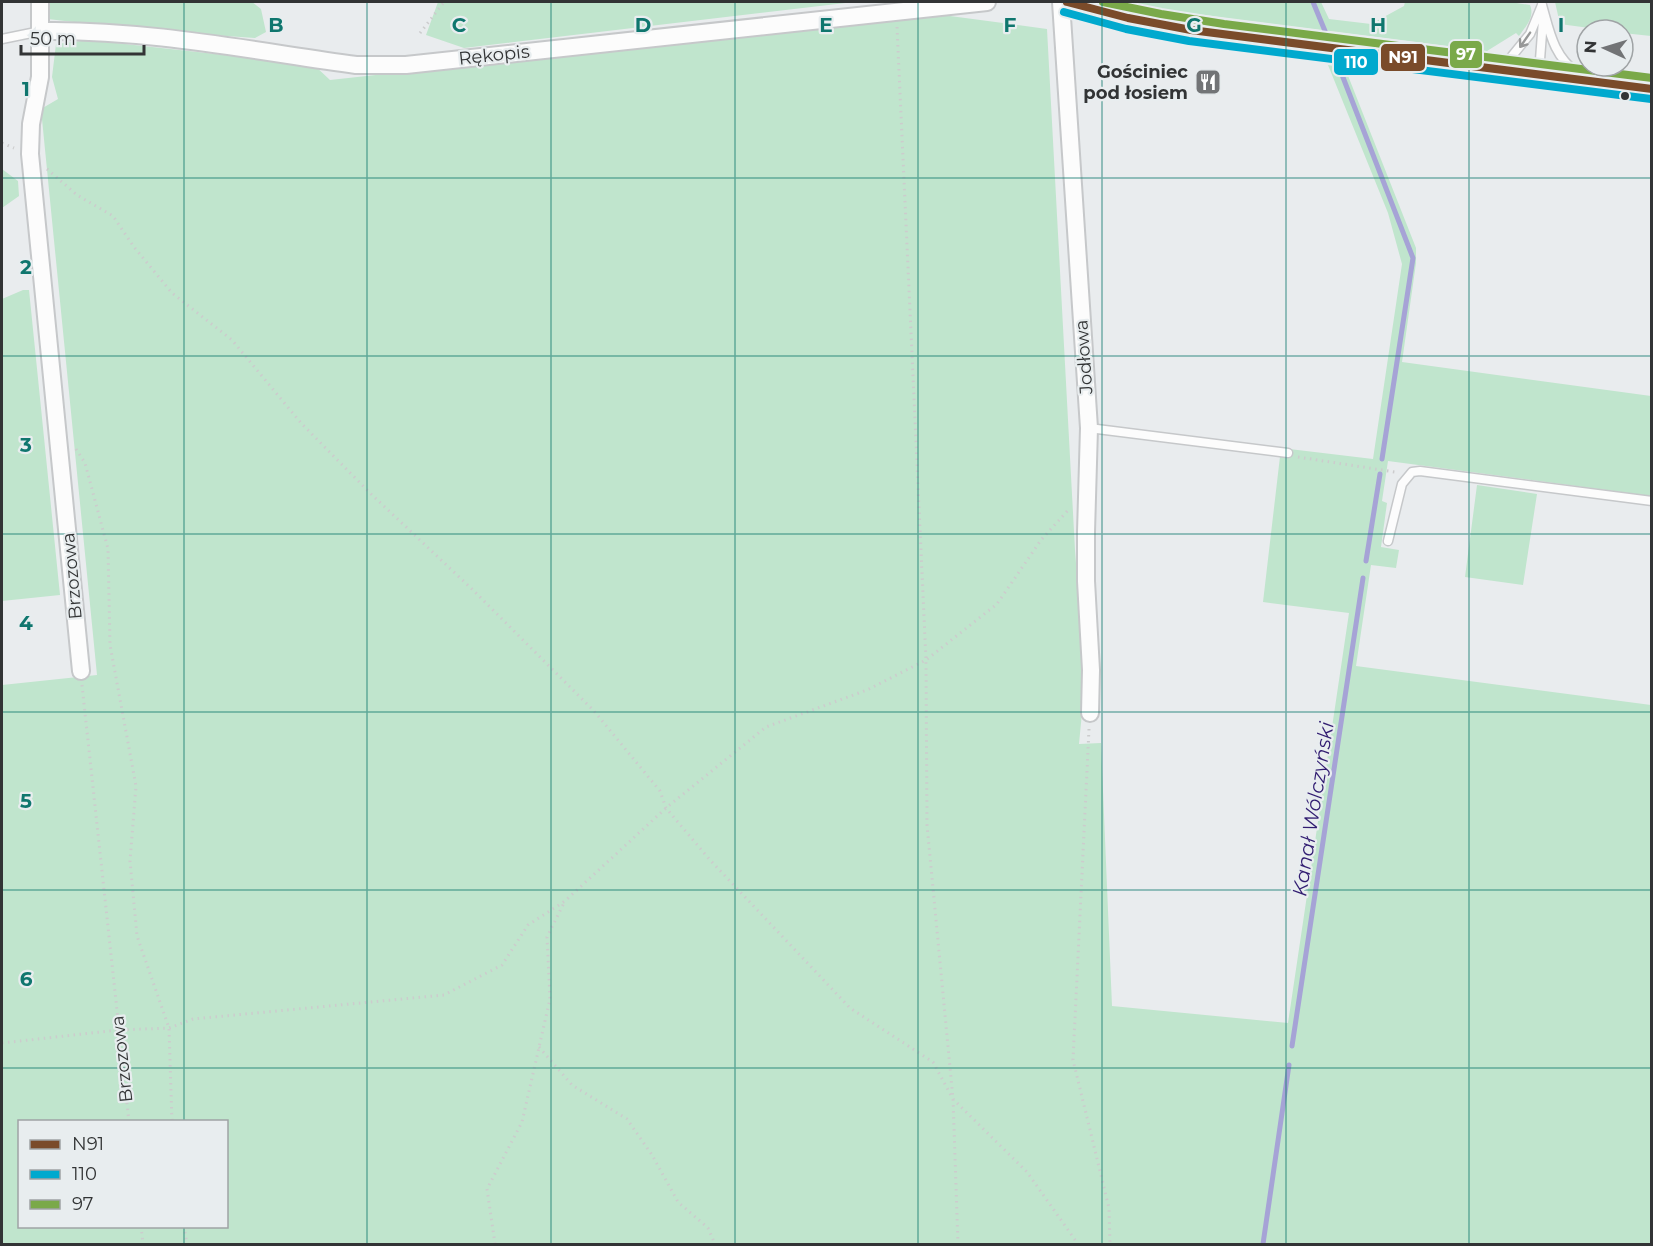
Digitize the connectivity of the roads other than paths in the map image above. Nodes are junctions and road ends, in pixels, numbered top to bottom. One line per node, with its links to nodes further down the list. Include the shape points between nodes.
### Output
1 (40, 2): 6 (street, Brzozowa)
2 (987, 2): 6 (street, Rękopis, via 406,65 356,65 154,37)
3 (1061, 2): 12 (street, Jodłowa)
4 (1067, 2): 8 (main road, via 1138,21)
5 (1543, 3): 8 (lane, one-way to 8, via 1530,34); 9 (lane); 10 (lane, via 1558,54)
6 (41, 30): 7 (lane, Rękopis); 16 (street, Brzozowa, via 40,77 30,154)
7 (2, 39)
8 (1501, 70): 9 (main road)
9 (1538, 75): 10 (main road)
10 (1588, 81): 11 (main road)
11 (1652, 89)
12 (1089, 428): 13 (lane); 17 (street, Jodłowa, via 1086,581)
13 (1288, 453)
14 (1652, 501): 15 (lane, via 1420,471 1409,474 1402,484)
15 (1388, 541)
16 (81, 671)
17 (1090, 713)

